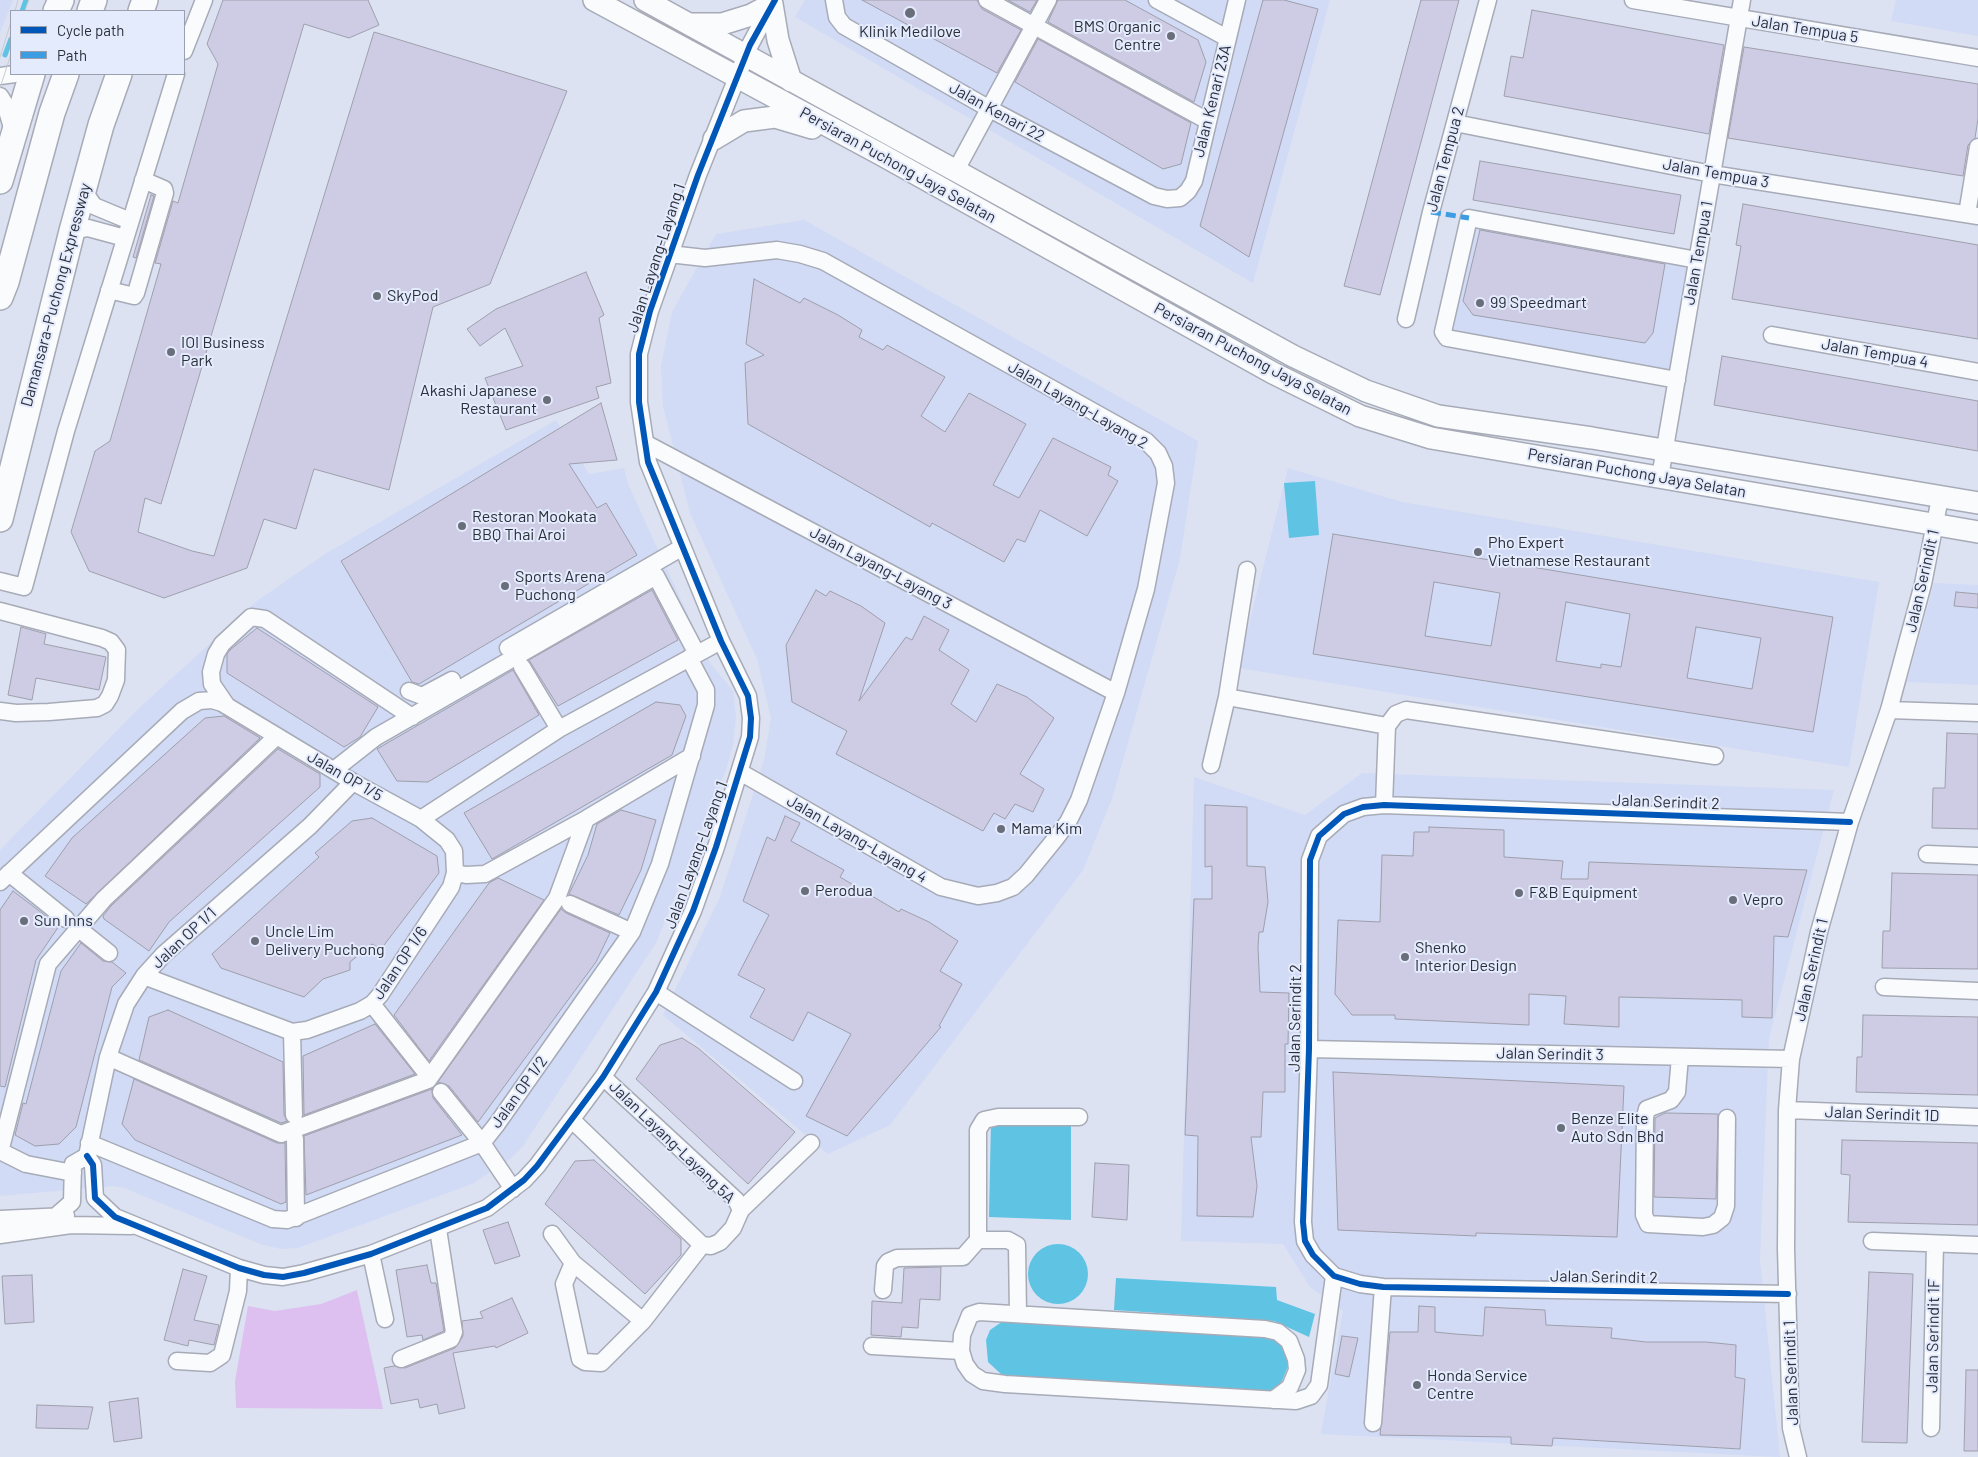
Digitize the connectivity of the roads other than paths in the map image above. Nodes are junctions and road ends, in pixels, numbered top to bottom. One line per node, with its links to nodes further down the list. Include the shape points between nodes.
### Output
1 (204, 0): 17 (street)
2 (594, 0): 24 (main road, Persiaran Puchong Jaya Selatan)
3 (645, 0): 14 (main road, Persiaran Puchong Jaya Selatan)
4 (834, 0): 27 (street, Jalan Kenari 22, via 837,17 844,26)
5 (987, 0): 15 (street)
6 (1048, 0): 15 (street)
7 (1157, 0): 16 (street)
8 (1236, 0): 16 (street, Jalan Kenari 23A)
9 (1488, 0): 29 (street, Jalan Tempua 2)
10 (1633, 0): 13 (street, Jalan Tempua 5)
11 (1742, 0): 13 (street, Jalan Tempua 1)
12 (774, 2): 14 (main road, via 752,15 722,24); 18 (street, Jalan Layang-Layang 1); 25 (main road, via 778,40)
13 (1739, 18): 19 (street, Jalan Tempua 5); 35 (street, Jalan Tempua 1)
14 (690, 24): 18 (main road, Persiaran Puchong Jaya Selatan)
15 (1034, 26): 27 (street); 28 (street)
16 (1227, 38): 28 (street, Jalan Kenari 23A)
17 (185, 48)
18 (745, 56): 24 (street, Jalan Layang-Layang 1); 25 (main road, Persiaran Puchong Jaya Selatan)
19 (1978, 58)
20 (32, 75): 30 (highway)
21 (66, 75): 47 (highway)
22 (119, 75): 38 (highway, Damansara–Puchong Expressway)
23 (176, 75): 36 (street)
24 (737, 77): 31 (street, Jalan Layang-Layang 1); 33 (main road, Persiaran Puchong Jaya Selatan)
25 (790, 81): 34 (main road, Persiaran Puchong Jaya Selatan)
26 (0, 96): 30 (street)
27 (988, 108): 34 (street); 39 (street, Jalan Kenari 22, via 1154,196)
28 (1206, 120): 39 (street, Jalan Kenari 23A, via 1194,181)
29 (1455, 123): 35 (street, Jalan Tempua 3); 48 (street, Jalan Tempua 2)
30 (13, 134): 37 (highway)
31 (714, 139): 33 (main road, via 744,120 775,117 804,124); 44 (street, Jalan Layang-Layang 1)
32 (1978, 147): 40 (street)
33 (882, 155): 54 (main road, Persiaran Puchong Jaya Selatan, via 1273,373 1360,416 1431,438)
34 (955, 172): 53 (main road, Persiaran Puchong Jaya Selatan, via 1293,356 1366,391 1438,416)
35 (1712, 174): 40 (street, Jalan Tempua 3); 45 (street, Jalan Tempua 1)
36 (143, 180): 41 (street); 46 (street, via 165,192 136,293 134,296)
37 (0, 181)
38 (83, 190): 41 (street, via 94,206); 42 (highway, Damansara–Puchong Expressway)
39 (1180, 198)
40 (1973, 215)
41 (130, 221): 43 (street)
42 (72, 231): 43 (street, via 88,228); 57 (highway, Damansara–Puchong Expressway)
43 (125, 238): 46 (street)
44 (669, 254): 52 (street, Jalan Layang-Layang 1, via 639,354 639,402); 68 (street, Jalan Layang-Layang 2, via 705,258 777,250 823,261 1146,441 1164,466 1166,483 1146,588)
45 (1697, 260): 51 (street, Jalan Tempua 1); 51 (street, via 1469,218 1443,332 1447,338)
46 (109, 290): 62 (street, via 66,431 24,587)
47 (0, 297)
48 (1406, 319)
49 (1772, 335): 50 (street, Jalan Tempua 4)
50 (1978, 372)
51 (1677, 380): 53 (street, Jalan Tempua 1)
52 (646, 442): 60 (street, Jalan Layang-Layang 1, via 651,470); 68 (street, Jalan Layang-Layang 3)
53 (1665, 450): 54 (street, Jalan Tempua 1); 55 (main road, Persiaran Puchong Jaya Selatan)
54 (1660, 477): 58 (main road, Persiaran Puchong Jaya Selatan)
55 (1940, 498): 56 (main road, Persiaran Puchong Jaya Selatan); 58 (street, Jalan Serindit 1)
56 (1978, 503)
57 (0, 519)
58 (1935, 526): 59 (main road, Persiaran Puchong Jaya Selatan); 71 (street, Jalan Serindit 1)
59 (1978, 532)
60 (681, 548): 64 (street, Jalan Layang-Layang 1); 67 (street, via 433,691 422,696)
61 (1246, 570): 69 (street)
62 (0, 581)
63 (0, 612): 72 (street, via 102,638 117,650 116,680 105,704 97,708 49,712)
64 (721, 641): 65 (street); 82 (street, Jalan Layang-Layang 1, via 748,696 750,737)
65 (693, 656): 74 (street, Jalan OP 1/2, via 656,576); 76 (street); 78 (street, Jalan OP 1/2, via 706,690 706,705)
66 (522, 667): 76 (street)
67 (409, 691)
68 (1116, 693): 92 (street, Jalan Layang-Layang 2, via 1079,800 1068,822 1013,887)
69 (1227, 696): 75 (street); 80 (street)
70 (227, 706): 74 (street, via 212,684 214,663 222,644 251,617 265,619); 77 (street, Jalan OP 1/5); 91 (street, Jalan OP 1/5, via 212,700 199,701 182,711)
71 (1889, 710): 73 (street); 87 (street, Jalan Serindit 1)
72 (0, 711)
73 (1978, 713)
74 (412, 717): 81 (street, via 376,738)
75 (1387, 726): 79 (street, via 1396,714 1406,710); 84 (street)
76 (560, 728): 85 (street)
77 (278, 736): 81 (street, Jalan OP 1/5); 94 (street, via 104,899)
78 (692, 756): 86 (street); 95 (street, Jalan OP 1/2, via 660,864)
79 (1715, 756)
80 (1211, 764)
81 (334, 770): 83 (street, Jalan OP 1/5)
82 (740, 772): 92 (street, Jalan Layang-Layang 4, via 941,887); 100 (street, Jalan Layang-Layang 1, via 693,910)
83 (353, 782): 85 (street, Jalan OP 1/5); 97 (street, Jalan OP 1/1, via 310,826 164,954)
84 (1384, 805): 87 (street, Jalan Serindit 2); 103 (street, Jalan Serindit 2, via 1344,814 1319,836 1310,860)
85 (421, 819): 90 (street, Jalan OP 1/6, via 447,840 454,851)
86 (586, 819): 90 (street, via 485,874); 105 (street, via 557,898 428,1080 281,1134)
87 (1850, 822): 106 (street, Jalan Serindit 1, via 1819,932)
88 (1927, 854): 89 (street)
89 (1978, 856)
90 (455, 873): 101 (street, Jalan OP 1/6, via 451,887)
91 (4, 877): 94 (street)
92 (978, 896)
93 (570, 904): 95 (street)
94 (72, 924): 96 (street); 121 (street, via 48,964)
95 (632, 932): 118 (street, Jalan OP 1/2)
96 (109, 953)
97 (144, 976): 102 (street); 105 (street, Jalan OP 1/1, via 126,1004)
98 (1884, 987): 99 (street)
99 (1978, 991)
100 (656, 992): 108 (street, Jalan Layang-Layang 1); 109 (street)
101 (372, 1004): 102 (street, Jalan OP 1/6, via 307,1030); 107 (street)
102 (292, 1032): 112 (street)
103 (1309, 1049): 104 (street, Jalan Serindit 3); 141 (street, Jalan Serindit 2, via 1305,1241 1313,1255)
104 (1680, 1056): 106 (street, Jalan Serindit 3); 114 (street, via 1677,1092 1671,1100 1647,1109 1645,1117 1644,1215 1648,1224 1703,1227 1722,1218 1726,1206)
105 (108, 1057): 120 (street, Jalan OP 1/1)
106 (1791, 1059): 111 (street, Jalan Serindit 1)
107 (424, 1070)
108 (604, 1077): 116 (street, Jalan Layang-Layang 1); 124 (street, Jalan Layang-Layang 5A, via 736,1200)
109 (794, 1081)
110 (441, 1092): 118 (street)
111 (1787, 1110): 115 (street, Jalan Serindit 1D); 144 (street, Jalan Serindit 1)
112 (294, 1115)
113 (1080, 1117): 133 (street, via 990,1117 980,1124)
114 (1727, 1118)
115 (1978, 1118)
116 (572, 1120): 123 (street, Jalan Layang-Layang 1, via 537,1166); 137 (street)
117 (295, 1139): 127 (street)
118 (482, 1143): 123 (street); 127 (street, Jalan OP 1/2)
119 (811, 1143): 124 (street)
120 (88, 1149): 122 (street, Jalan OP 1/1, via 73,1164); 126 (street, Jalan Layang-Layang 1, via 93,1164 95,1198); 127 (street, Jalan OP 1/2, via 273,1219)
121 (0, 1152): 122 (street, via 26,1164)
122 (73, 1173): 125 (street, via 72,1202)
123 (513, 1189): 130 (street, Jalan Layang-Layang 1, via 487,1208)
124 (741, 1210): 137 (street, Jalan Layang-Layang 5A, via 733,1228 720,1242)
125 (56, 1216): 126 (street, Jalan Layang-Layang 1); 128 (street, Jalan Layang-Layang 1)
126 (115, 1217): 129 (street, Jalan Layang-Layang 1)
127 (296, 1218)
128 (0, 1219)
129 (134, 1225): 132 (street, Jalan Layang-Layang 1, via 71,1225); 140 (street, Jalan Layang-Layang 1)
130 (438, 1229): 138 (street, Jalan Layang-Layang 1); 150 (street, via 454,1332 451,1339)
131 (552, 1234): 139 (street)
132 (0, 1235)
133 (978, 1240): 143 (street, via 963,1257 897,1258 888,1262); 145 (street, via 1008,1240 1017,1246)
134 (1872, 1241): 135 (street)
135 (1935, 1244): 136 (street); 154 (street, Jalan Serindit 1F)
136 (1978, 1245)
137 (702, 1246): 147 (street)
138 (371, 1254): 140 (street, Jalan Layang-Layang 1, via 283,1277); 146 (street)
139 (572, 1263): 147 (street); 147 (street, via 564,1284 580,1359 602,1363)
140 (239, 1268): 151 (street, via 238,1291 222,1355 210,1363)
141 (1334, 1276): 142 (street, Jalan Serindit 2); 152 (street, via 1319,1385 1311,1396 1296,1401)
142 (1383, 1287): 144 (street, Jalan Serindit 2); 153 (street)
143 (883, 1290)
144 (1788, 1294): 155 (street, Jalan Serindit 1, via 1791,1428)
145 (1018, 1314): 149 (street, via 979,1312 970,1315 962,1335); 152 (street, via 1278,1332 1289,1341 1297,1370 1290,1388)
146 (386, 1319)
147 (643, 1321)
148 (872, 1346): 149 (street)
149 (961, 1351): 152 (street, via 972,1374 990,1382)
150 (400, 1359)
151 (177, 1361)
152 (1273, 1400)
153 (1373, 1423)
154 (1931, 1428)
155 (1798, 1457)

